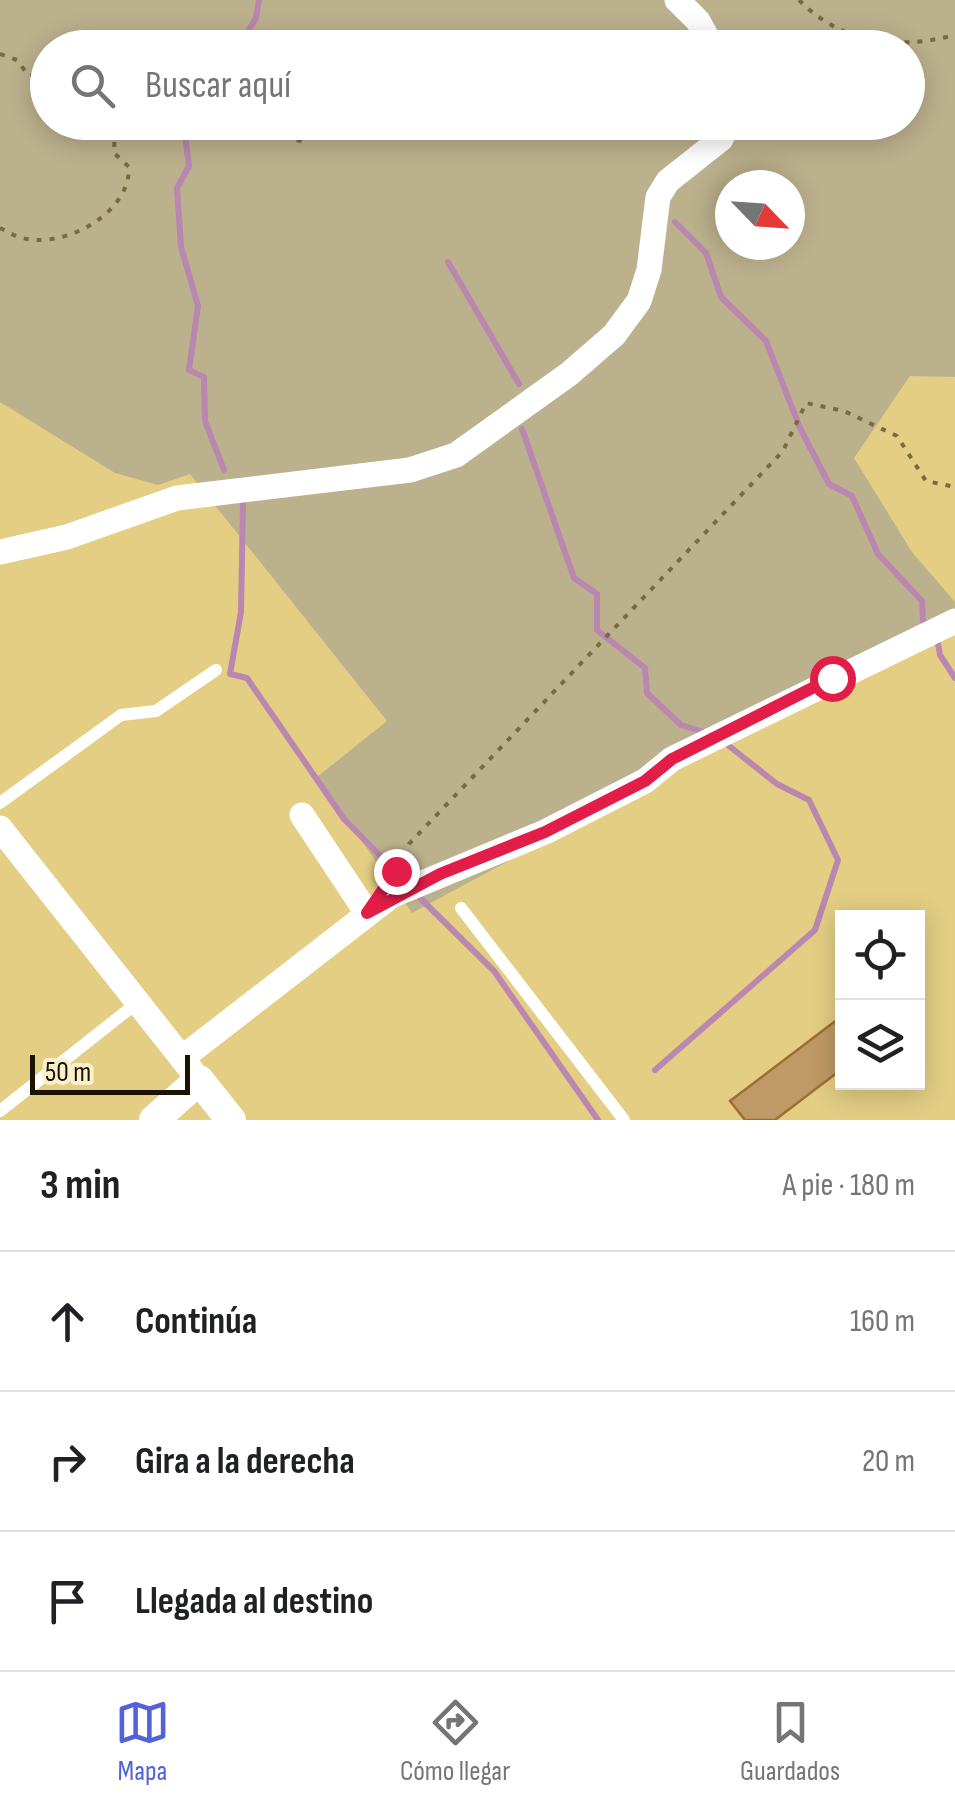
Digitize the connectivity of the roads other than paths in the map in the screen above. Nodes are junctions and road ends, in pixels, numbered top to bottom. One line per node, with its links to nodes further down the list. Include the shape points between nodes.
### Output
1 (677, 0): 2 (street)
2 (703, 30)
3 (719, 140): 4 (street, via 658,196 650,270 639,301 614,335 456,455 410,470 177,498 67,537)
4 (0, 552)
5 (955, 621): 11 (street, via 672,759 645,781 545,832 440,874)
6 (216, 670): 7 (lane, via 156,710 121,715)
7 (0, 803)
8 (302, 816): 11 (street)
9 (0, 828): 12 (street)
10 (461, 908): 17 (lane)
11 (367, 913): 13 (street)
12 (138, 1002): 13 (street); 14 (lane)
13 (190, 1069): 15 (street); 16 (street)
14 (0, 1111)
15 (154, 1120)
16 (230, 1120)
17 (624, 1120)

